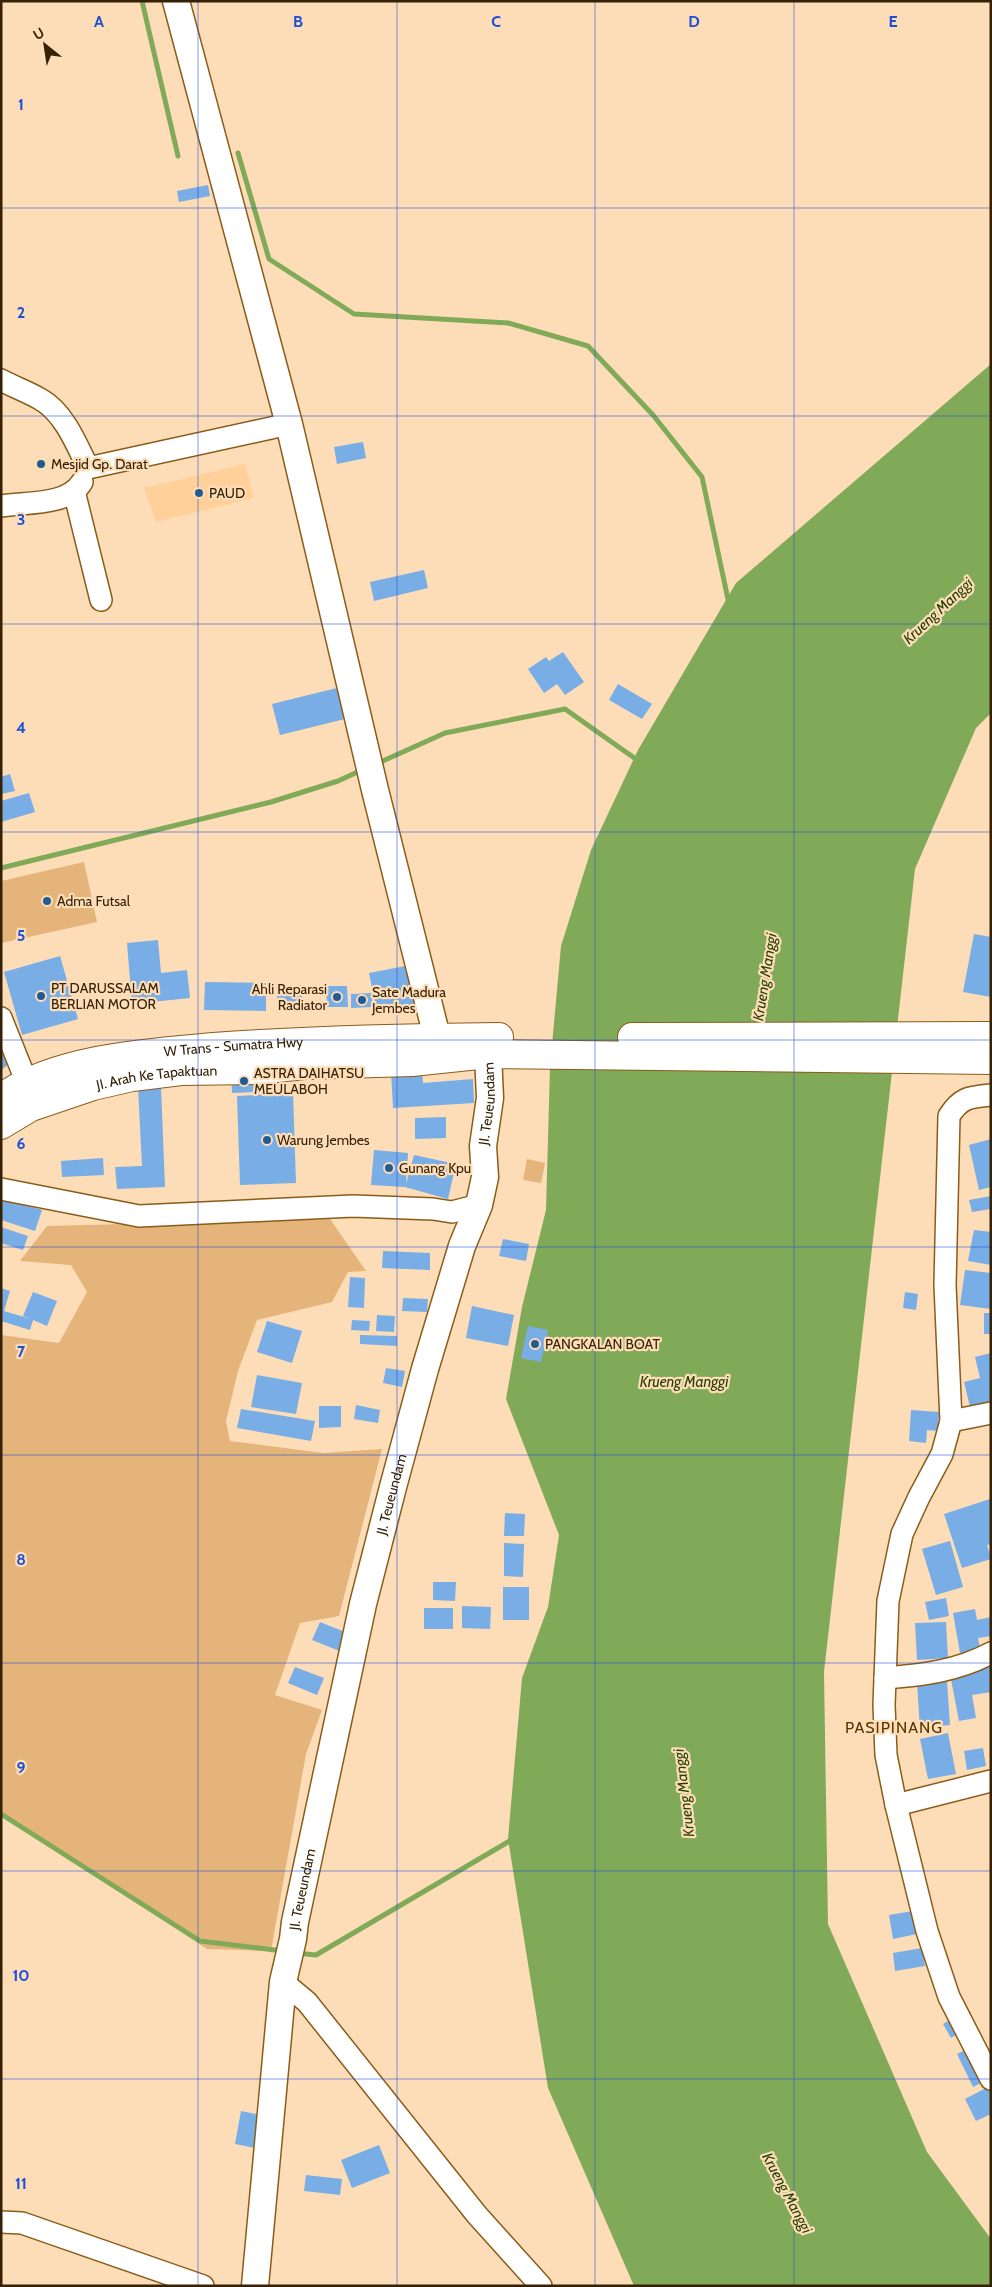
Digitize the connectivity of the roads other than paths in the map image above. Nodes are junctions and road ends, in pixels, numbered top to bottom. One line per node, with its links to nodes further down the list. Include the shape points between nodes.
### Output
1 (176, 1): 3 (street)
2 (1, 380): 4 (street, via 41,399 54,409)
3 (289, 424): 4 (street); 10 (street)
4 (88, 468): 5 (street)
5 (74, 491): 6 (street, via 55,499); 7 (street)
6 (1, 506)
7 (101, 600)
8 (1, 1018): 14 (street)
9 (991, 1036): 12 (highway)
10 (437, 1037): 11 (highway, W Trans - Sumatra Hwy); 14 (highway, W Trans - Sumatra Hwy, via 280,1042 162,1051 71,1067)
11 (481, 1046): 12 (highway); 17 (highway, JI. Arah Ke Tapaktuan, via 412,1062 180,1071 132,1077 31,1107); 19 (street, JI. Teueundam, via 490,1098 482,1146 485,1177)
12 (946, 1048): 13 (highway)
13 (991, 1060)
14 (27, 1083): 16 (highway, W Trans - Sumatra Hwy)
15 (991, 1095): 21 (street, via 968,1098 956,1104 949,1116 945,1285)
16 (1, 1098)
17 (1, 1125)
18 (1, 1189): 19 (street, via 138,1216 353,1206 443,1210)
19 (479, 1205): 26 (street, JI. Teueundam, via 462,1246 425,1369 366,1594)
20 (991, 1413): 21 (street)
21 (951, 1422): 23 (street, via 942,1454 902,1534 888,1601)
22 (991, 1653): 23 (street, via 972,1663 930,1674)
23 (885, 1678): 25 (street, via 886,1754)
24 (991, 1781): 25 (street)
25 (896, 1805): 27 (street, via 927,1931 946,1987)
26 (283, 1982): 30 (street, JI. Teueundam); 31 (street, via 308,2002 478,2215)
27 (991, 2079)
28 (1, 2222): 29 (street, via 22,2223)
29 (203, 2286)
30 (255, 2286)
31 (541, 2286)

